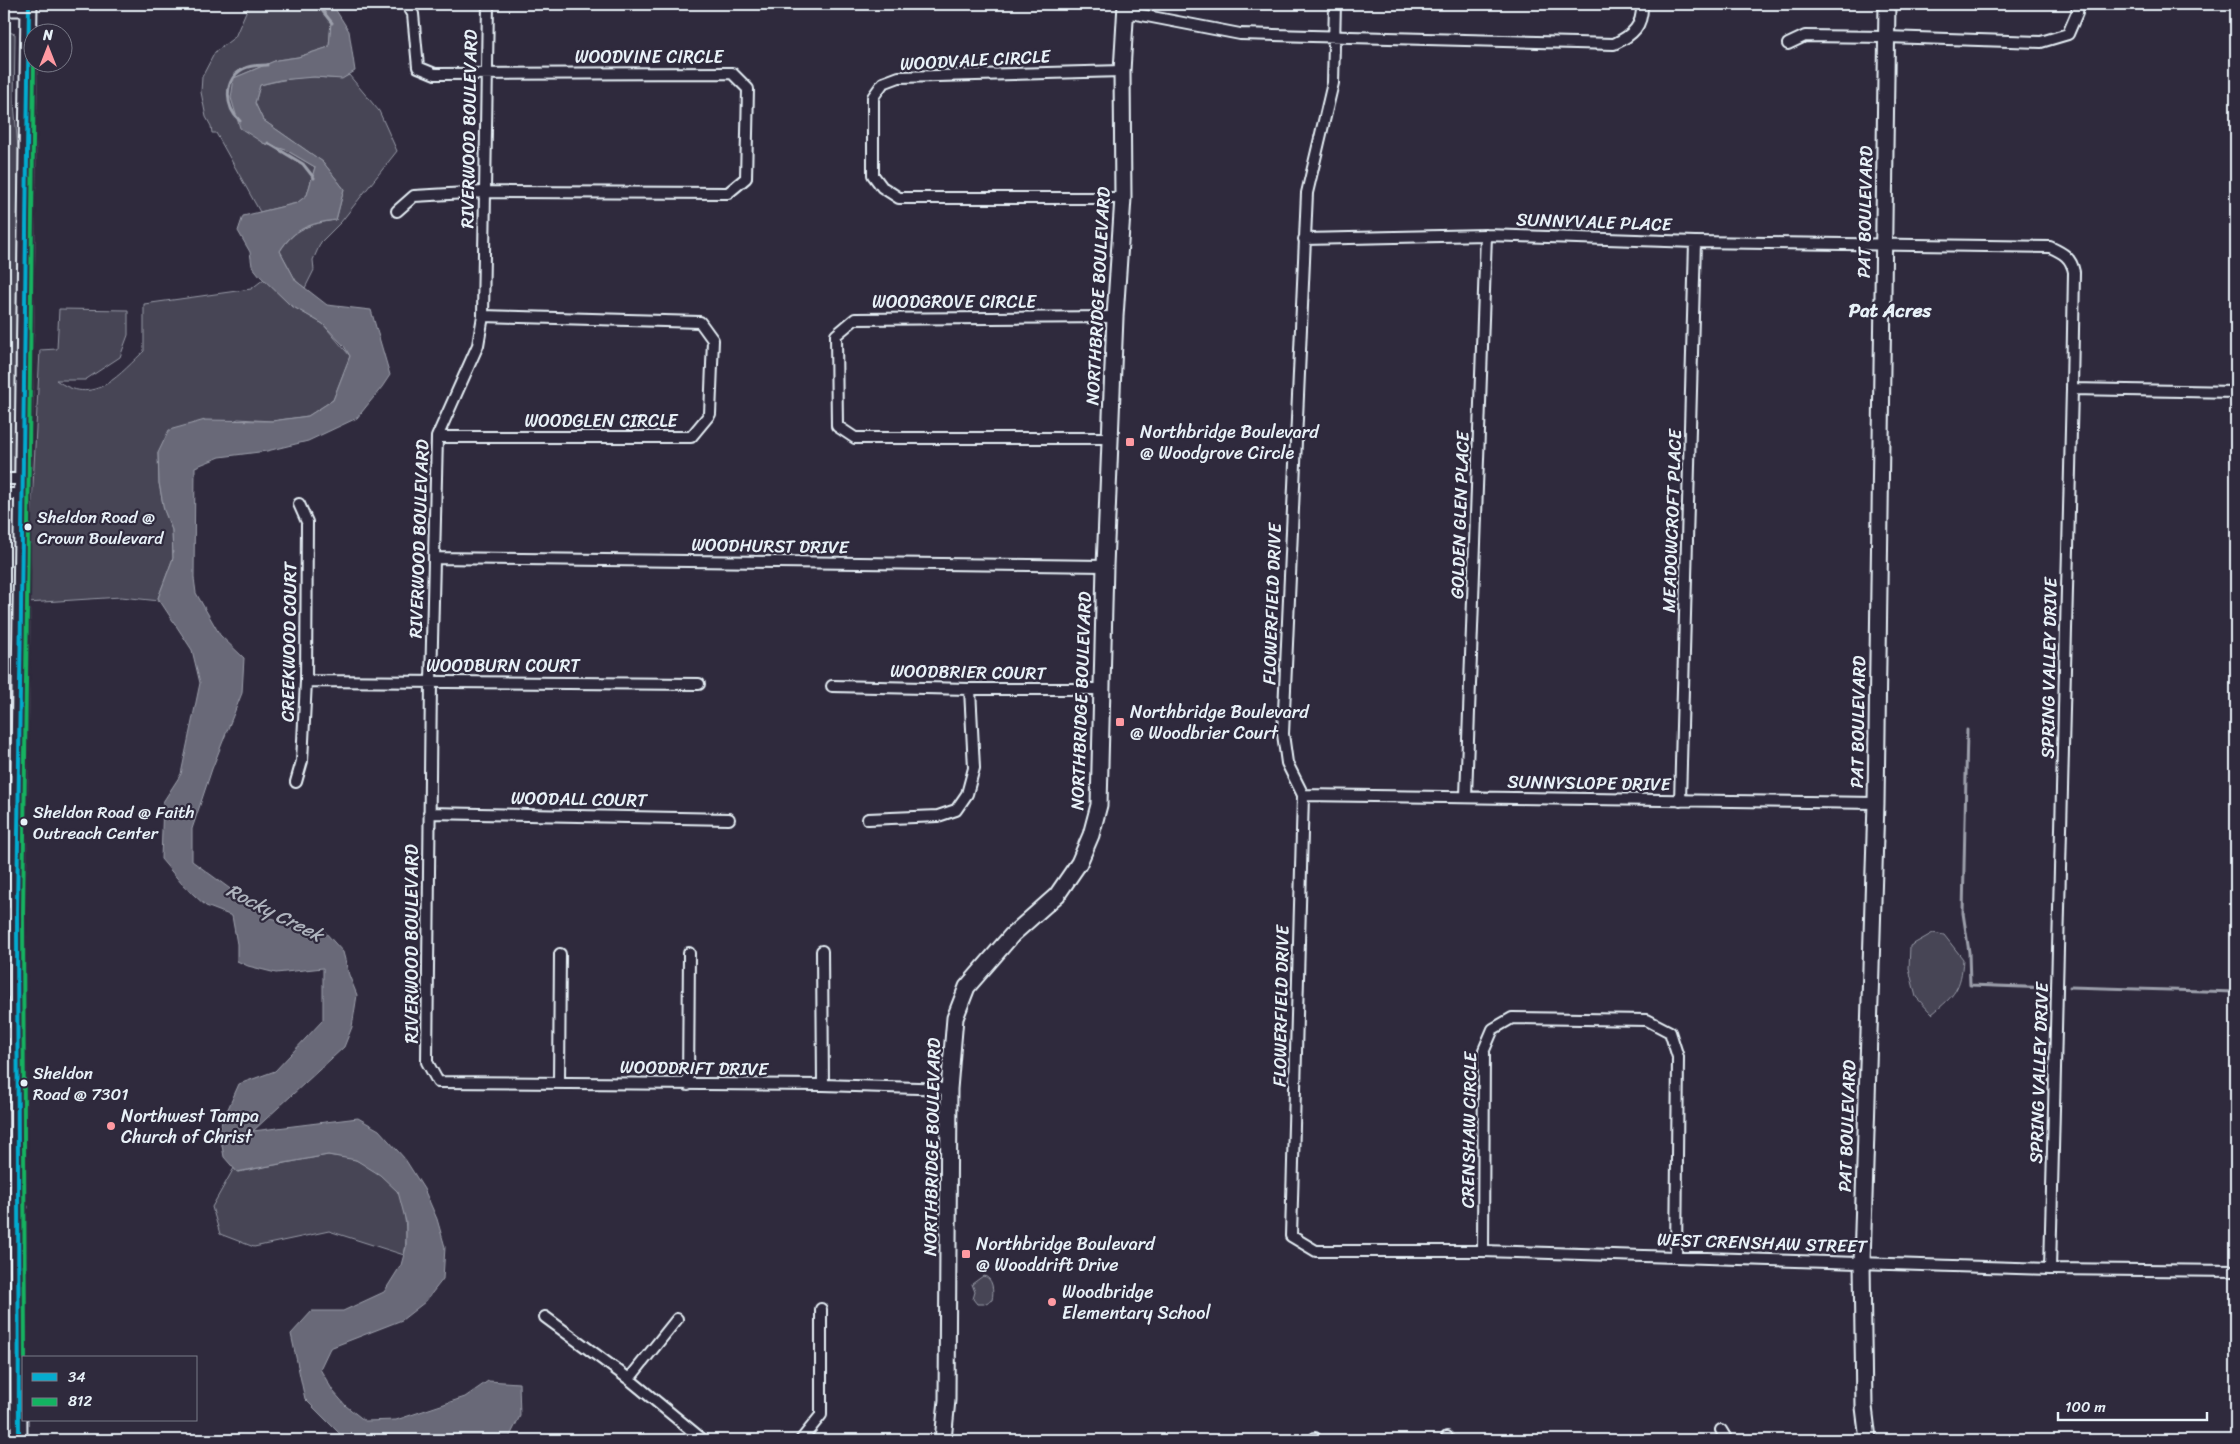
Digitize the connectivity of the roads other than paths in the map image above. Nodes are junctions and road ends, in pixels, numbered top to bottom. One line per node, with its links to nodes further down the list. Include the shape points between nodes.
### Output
1 (406, 4): 14 (street, WOODVINE CIRCLE, via 413,14 418,67 435,74)
2 (488, 4): 14 (street, RIVERWOOD BOULEVARD)
3 (1335, 4): 10 (street, FLOWERFIELD DRIVE)
4 (1642, 4): 10 (street, via 1642,13 1631,36 1614,44)
5 (1887, 4): 11 (street, PAT BOULEVARD)
6 (2078, 4): 11 (street, via 2078,13 2068,34 2042,42)
7 (29, 6): 8 (street); 29 (street)
8 (4, 8)
9 (1126, 8): 10 (street, via 1240,34); 13 (street, NORTHBRIDGE BOULEVARD)
10 (1333, 37): 19 (street, FLOWERFIELD DRIVE, via 1333,84 1307,193)
11 (1886, 37): 12 (street, via 1805,36); 21 (street, PAT BOULEVARD)
12 (1788, 44)
13 (1122, 71): 16 (street, NORTHBRIDGE BOULEVARD); 16 (street, WOODVALE CIRCLE, via 899,77 883,84 873,98 873,174 882,187 899,198)
14 (486, 73): 15 (street, RIVERWOOD BOULEVARD); 15 (street, WOODVINE CIRCLE, via 732,73 748,89 746,178 728,193)
15 (484, 192): 17 (street, WOODVINE CIRCLE, via 414,196); 22 (street, RIVERWOOD BOULEVARD)
16 (1123, 198): 23 (street, NORTHBRIDGE BOULEVARD)
17 (397, 211)
18 (1486, 235): 19 (street, SUNNYVALE PLACE); 20 (street, SUNNYVALE PLACE); 42 (street, GOLDEN GLEN PLACE)
19 (1304, 239): 41 (street, FLOWERFIELD DRIVE, via 1283,734 1288,763)
20 (1695, 242): 21 (street, SUNNYVALE PLACE); 45 (street, MEADOWCROFT PLACE)
21 (1883, 245): 24 (street, SPRING VALLEY DRIVE, via 2050,247 2064,253 2072,262 2074,272); 46 (street, PAT BOULEVARD)
22 (483, 316): 26 (street, RIVERWOOD BOULEVARD, via 478,345); 26 (street, WOODGLEN CIRCLE, via 700,322 713,340 710,414 691,437)
23 (1115, 317): 27 (street, NORTHBRIDGE BOULEVARD); 27 (street, WOODGROVE CIRCLE, via 856,319 836,335 837,426 855,438)
24 (2072, 390): 25 (street); 65 (street, SPRING VALLEY DRIVE)
25 (2236, 392)
26 (437, 437): 32 (street, RIVERWOOD BOULEVARD)
27 (1110, 438): 33 (street, NORTHBRIDGE BOULEVARD)
28 (4, 479): 29 (street)
29 (23, 487): 30 (street); 44 (street)
30 (4, 494)
31 (299, 504): 34 (street, CREEKWOOD COURT, via 307,522)
32 (434, 558): 33 (street, WOODHURST DRIVE); 35 (street, RIVERWOOD BOULEVARD)
33 (1105, 566): 39 (street, NORTHBRIDGE BOULEVARD)
34 (306, 681): 35 (street, WOODBURN COURT); 40 (street, CREEKWOOD COURT, via 302,761)
35 (431, 682): 36 (street, WOODBURN COURT); 47 (street, RIVERWOOD BOULEVARD)
36 (699, 684)
37 (832, 686): 38 (street, WOODBRIER COURT)
38 (970, 689): 39 (street, WOODBRIER COURT); 49 (street, via 974,768 967,794 956,810 938,816)
39 (1103, 689): 59 (street, NORTHBRIDGE BOULEVARD, via 1099,805 1091,835 1079,863 1057,894 1012,935 967,987 955,1018)
40 (296, 782)
41 (1302, 795): 42 (street, SUNNYSLOPE DRIVE); 61 (street, FLOWERFIELD DRIVE)
42 (1466, 796): 45 (street, SUNNYSLOPE DRIVE)
43 (4, 800): 44 (street)
44 (19, 800): 50 (street)
45 (1680, 801): 46 (street, SUNNYSLOPE DRIVE)
46 (1876, 803): 64 (street, PAT BOULEVARD)
47 (429, 813): 48 (street, WOODALL COURT); 55 (street, RIVERWOOD BOULEVARD, via 427,1062)
48 (729, 819)
49 (868, 819)
50 (10, 913): 54 (street)
51 (822, 951): 58 (street)
52 (689, 953): 57 (street)
53 (560, 954): 56 (street)
54 (10, 1033): 60 (street)
55 (438, 1082): 56 (street, WOODDRIFT DRIVE)
56 (560, 1082): 57 (street, WOODDRIFT DRIVE)
57 (688, 1085): 58 (street, WOODDRIFT DRIVE)
58 (823, 1085): 59 (street, WOODDRIFT DRIVE)
59 (949, 1089): 77 (street, NORTHBRIDGE BOULEVARD)
60 (11, 1207): 71 (street)
61 (1291, 1236): 62 (street, WEST CRENSHAW STREET, via 1316,1251)
62 (1483, 1251): 63 (street, WEST CRENSHAW STREET); 63 (street, CRENSHAW CIRCLE, via 1484,1050 1493,1029 1512,1018 1646,1020 1670,1032 1678,1057)
63 (1676, 1257): 64 (street, WEST CRENSHAW STREET)
64 (1862, 1263): 65 (street, WEST CRENSHAW STREET); 79 (street, PAT BOULEVARD, via 1864,1407)
65 (2050, 1269): 66 (street, WEST CRENSHAW STREET)
66 (2236, 1271)
67 (821, 1309): 76 (street, via 821,1415)
68 (546, 1317): 72 (street)
69 (678, 1319): 72 (street)
70 (4, 1347): 71 (street)
71 (20, 1347): 74 (street)
72 (629, 1379): 75 (street)
73 (1722, 1430): 78 (street)
74 (19, 1440)
75 (703, 1440)
76 (800, 1440)
77 (944, 1440)
78 (1726, 1440)
79 (1868, 1440)

